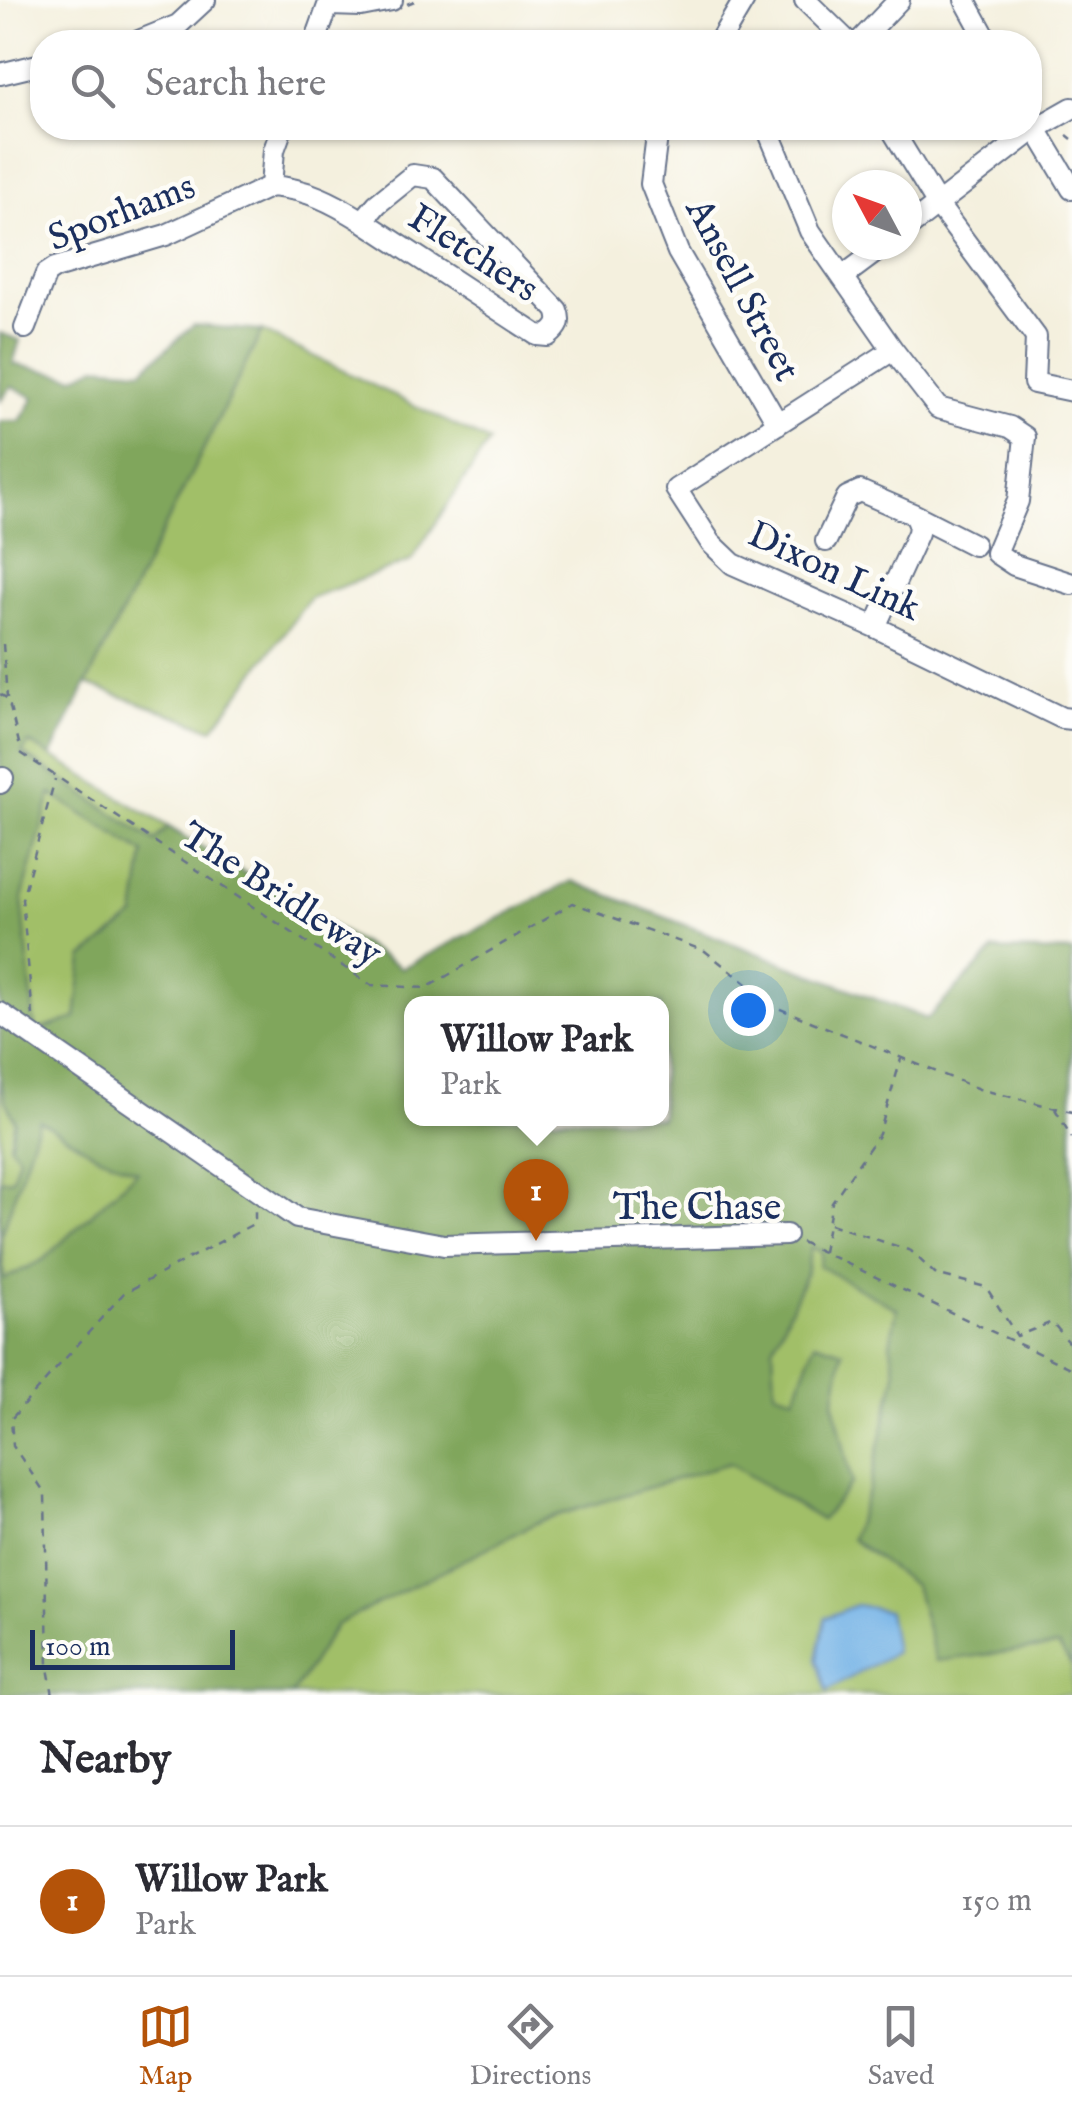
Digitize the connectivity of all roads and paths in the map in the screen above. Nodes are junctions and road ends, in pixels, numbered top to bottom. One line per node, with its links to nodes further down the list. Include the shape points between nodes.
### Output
1 (205, 0): 8 (street)
2 (392, 0): 7 (street, via 362,6)
3 (744, 0): 10 (street)
4 (805, 0): 11 (street)
5 (900, 0): 12 (street)
6 (965, 0): 13 (street)
7 (330, 2): 9 (street)
8 (164, 30)
9 (320, 30)
10 (726, 30)
11 (836, 30)
12 (871, 30)
13 (981, 30)
14 (30, 67): 15 (street)
15 (0, 74)
16 (1072, 108): 17 (street)
17 (1042, 120)
18 (1067, 135): 19 (path)
19 (1072, 139)
20 (278, 140): 26 (street)
21 (657, 140): 36 (street, Ansell Street, via 651,184 678,252)
22 (772, 140): 32 (street, via 810,231)
23 (898, 140): 28 (street)
24 (1013, 140): 28 (street)
25 (1042, 140): 27 (street)
26 (271, 186): 30 (street, Fletchers, via 324,198); 33 (street, Sporhams, via 166,235 55,268 46,274)
27 (1072, 189)
28 (938, 205): 29 (street); 35 (street, via 1036,337 1034,383)
29 (922, 217)
30 (363, 221): 30 (street, Fletchers, via 413,176 432,178 557,310 557,329 537,335)
31 (865, 260): 32 (street)
32 (842, 277): 34 (street)
33 (25, 328)
34 (892, 350): 36 (street, Dixon Link); 40 (street, via 938,408 1026,437 1018,501 996,552)
35 (1072, 391)
36 (778, 424): 41 (street, Dixon Link, via 676,489 733,564)
37 (914, 515): 38 (street, via 860,490 845,501); 39 (street); 41 (street, via 918,533)
38 (826, 541)
39 (974, 545)
40 (1072, 584)
41 (874, 627): 45 (street, Dixon Link)
42 (3, 644): 44 (path)
43 (0, 694): 44 (path)
44 (8, 699): 46 (path, The Bridleway, via 22,753)
45 (1072, 719)
46 (56, 776): 48 (path, via 22,898); 49 (path, The Bridleway, via 371,985 426,988 573,903 705,951 778,1008)
47 (0, 1013): 48 (street, The Chase)
48 (35, 1037): 53 (street, The Chase)
49 (901, 1057): 50 (path, The Bridleway, via 980,1089); 54 (path, via 879,1134 832,1202)
50 (1055, 1108): 51 (path, The Bridleway); 52 (path)
51 (1072, 1112)
52 (1072, 1138)
53 (254, 1188): 55 (street, The Chase, via 297,1218 444,1245); 59 (path, via 256,1223 124,1293 11,1419 13,1446 45,1493)
54 (830, 1224): 56 (path); 57 (path, via 911,1251 935,1274 986,1287 1018,1336 1052,1322)
55 (786, 1235): 56 (path, The Chase)
56 (822, 1252): 58 (path, The Chase)
57 (1072, 1346)
58 (1072, 1370)
59 (53, 1695)

